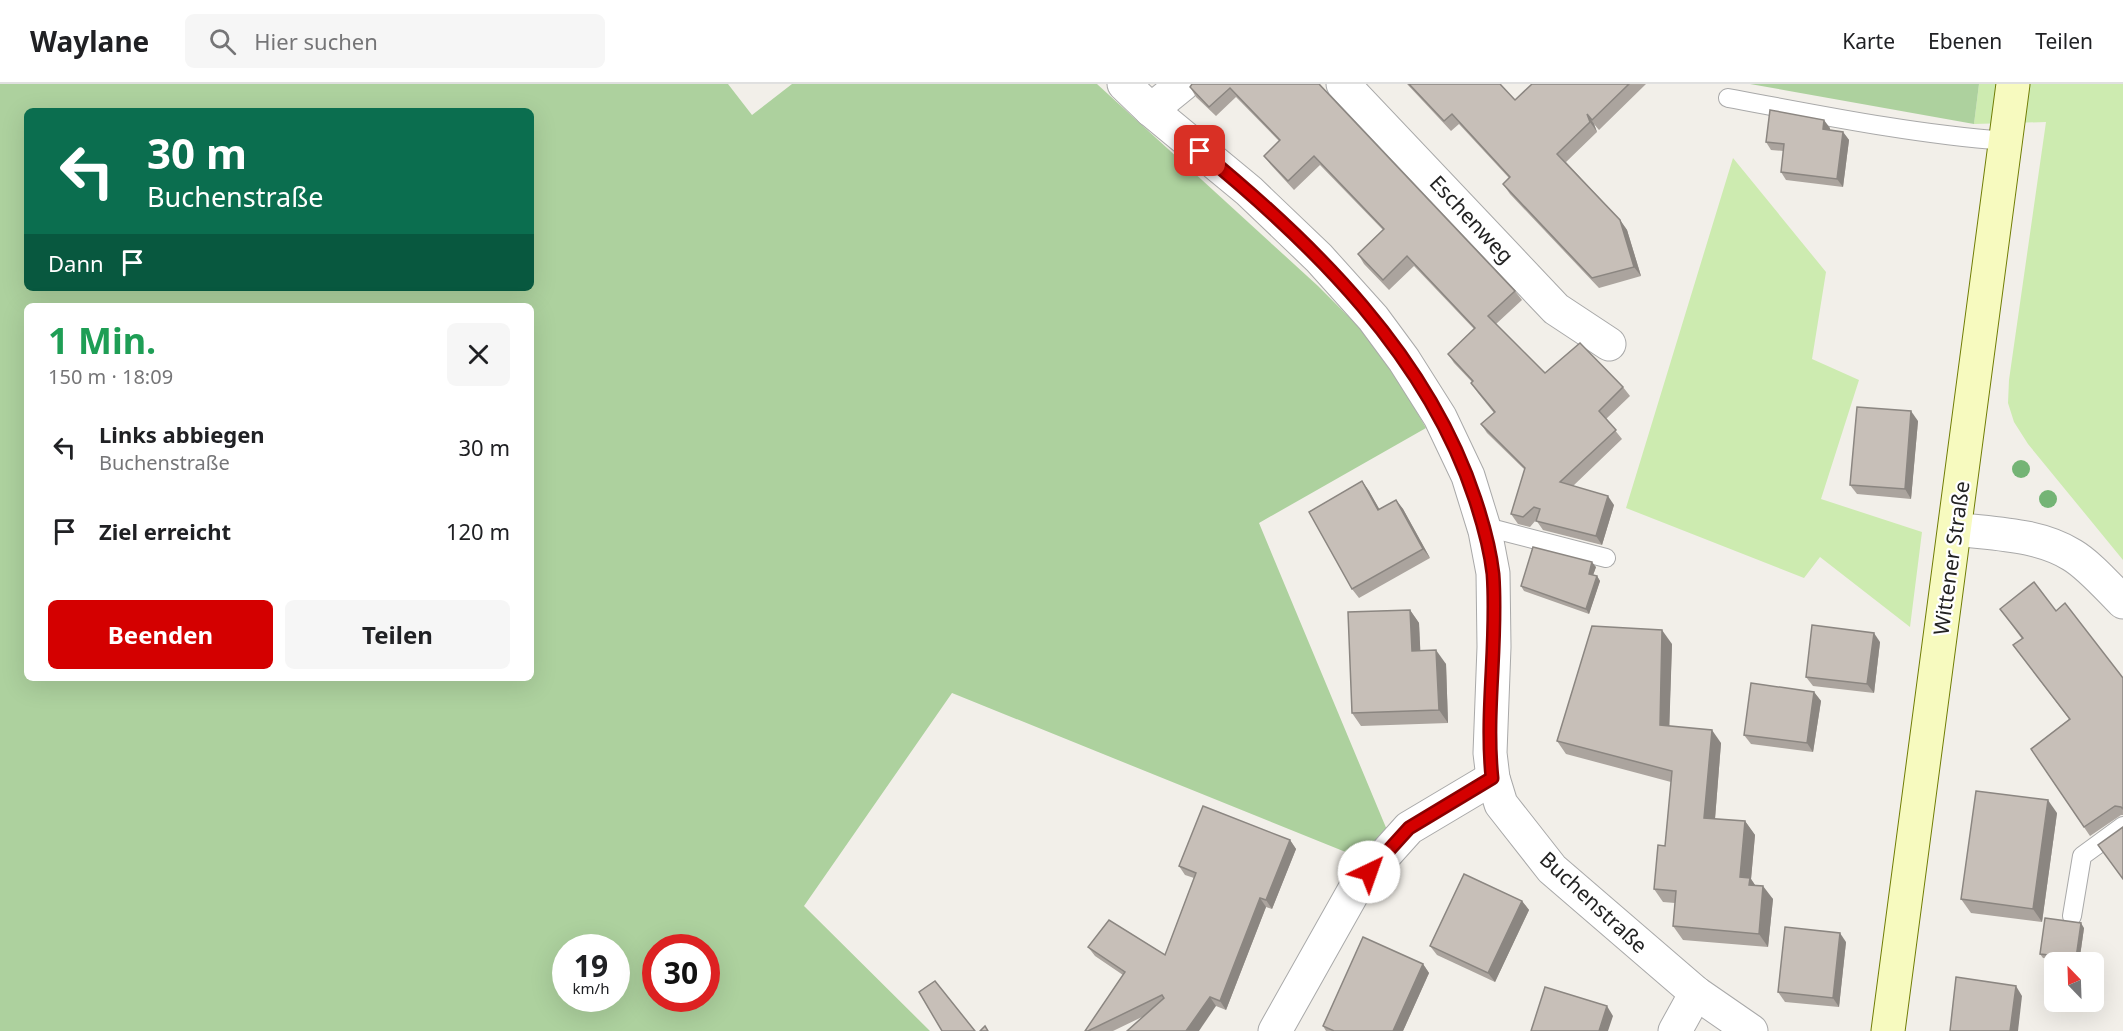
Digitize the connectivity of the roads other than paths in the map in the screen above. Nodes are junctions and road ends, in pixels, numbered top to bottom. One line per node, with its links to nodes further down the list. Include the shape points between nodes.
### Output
1 (1124, 84): 6 (street, Buchenstraße)
2 (1183, 84): 6 (street)
3 (1342, 84): 8 (street, Eschenweg, via 1556,309)
4 (2013, 84): 7 (main road, Wittener Straße)
5 (1728, 98): 7 (lane, via 1857,122)
6 (1151, 110): 10 (street, Buchenstraße, via 1249,191 1319,258 1373,318 1440,417 1468,476)
7 (2006, 141): 9 (main road, Wittener Straße)
8 (1610, 344)
9 (1955, 529): 12 (street, via 2026,538 2055,546 2074,556); 20 (main road, Wittener Straße)
10 (1485, 531): 11 (lane, via 1498,530); 13 (street, Buchenstraße, via 1492,573)
11 (1606, 558)
12 (2123, 602)
13 (1492, 778): 16 (street, Buchenstraße, via 1501,804 1552,869); 17 (street, via 1409,828 1356,887)
14 (2123, 826): 15 (lane, via 2082,856)
15 (2072, 916)
16 (1696, 993): 18 (street); 19 (street, Buchenstraße)
17 (1275, 1031)
18 (1675, 1031)
19 (1751, 1031)
20 (1888, 1031)

